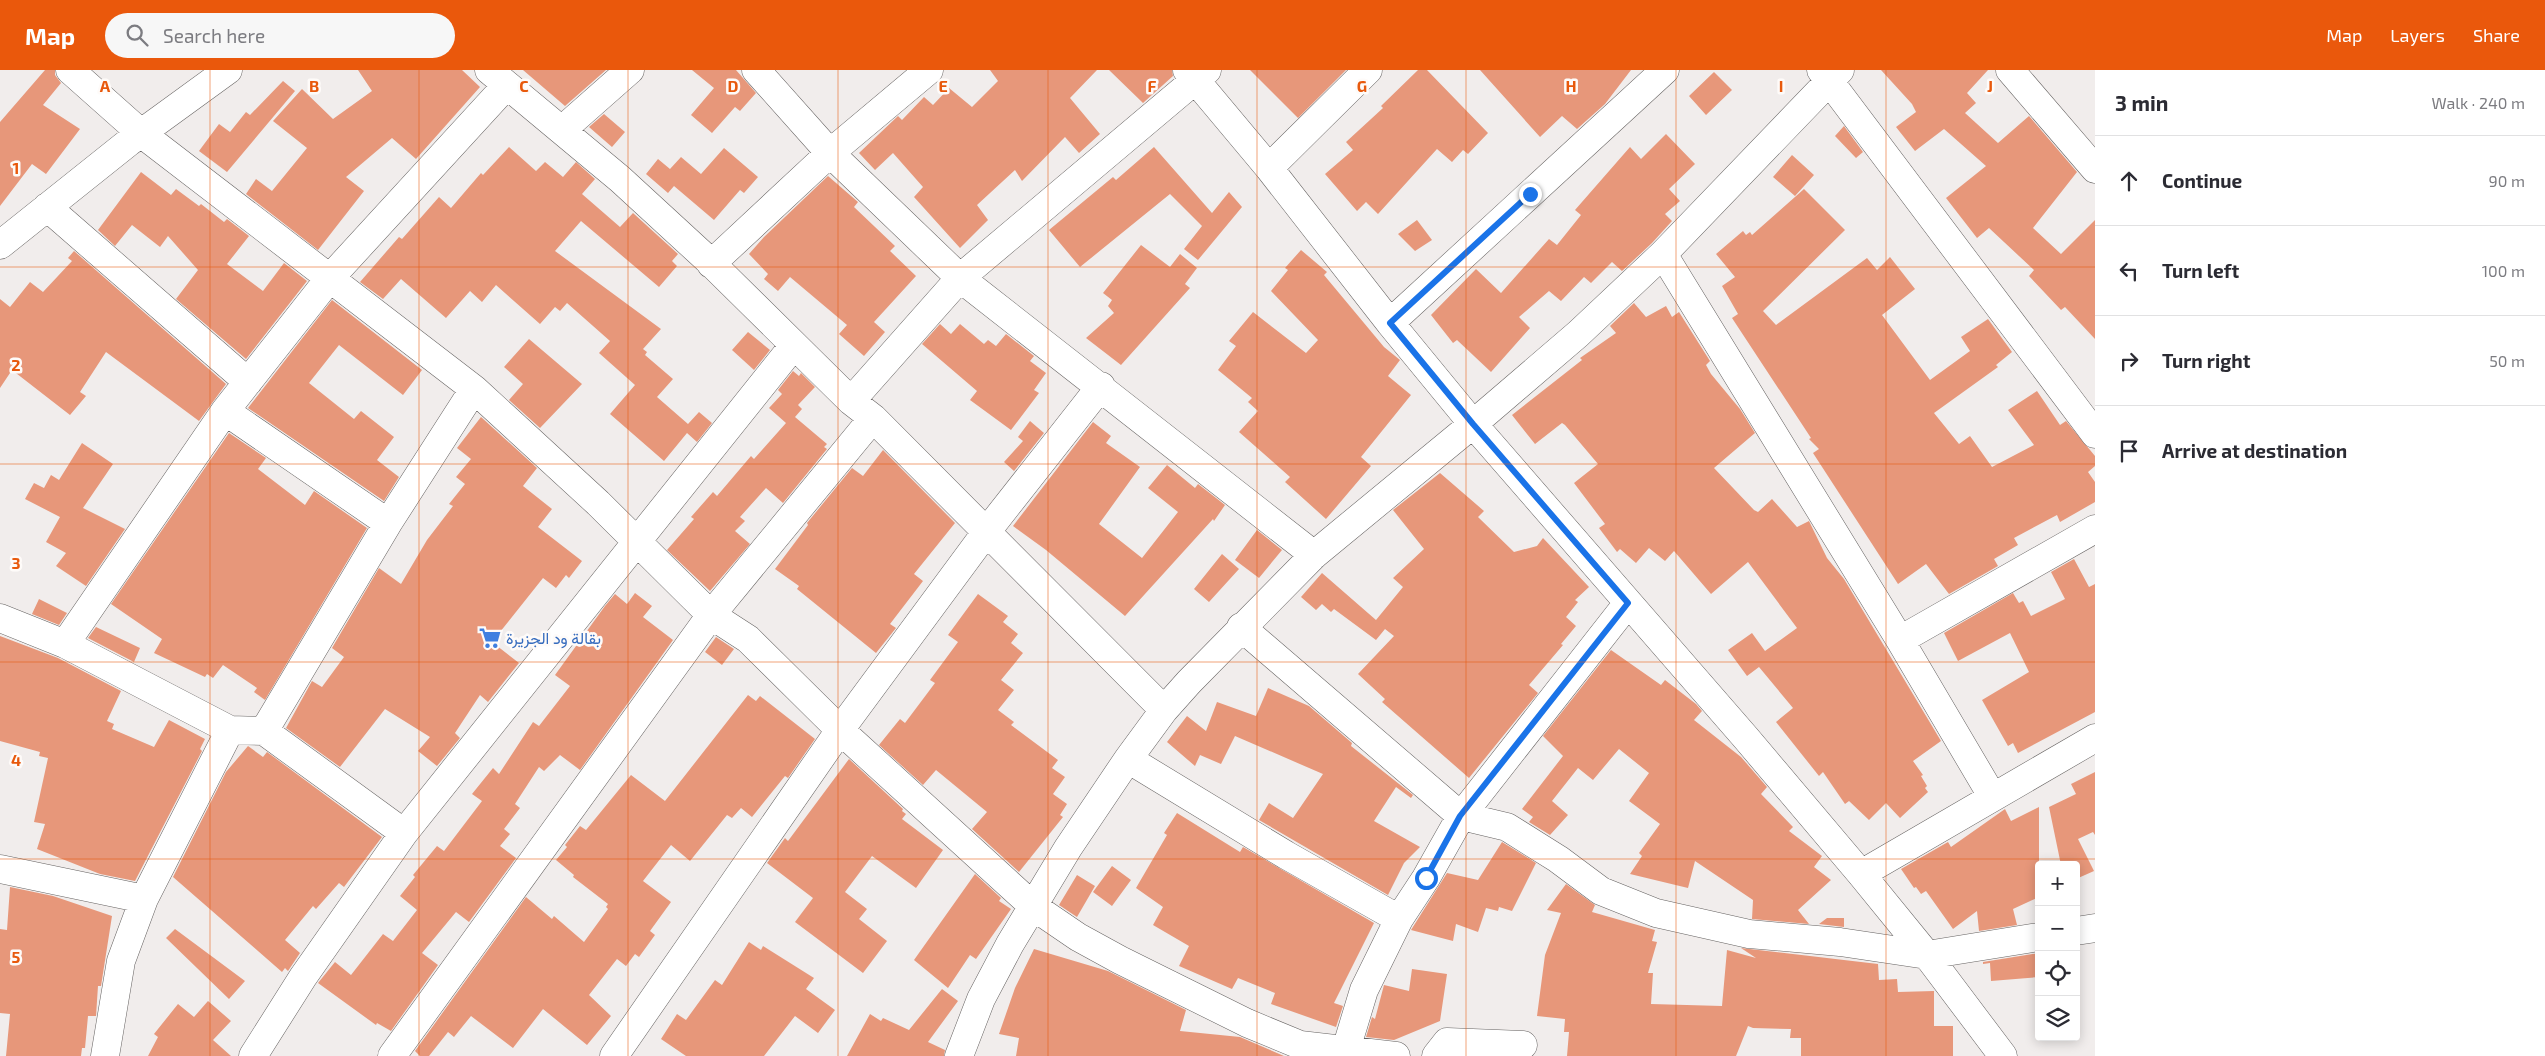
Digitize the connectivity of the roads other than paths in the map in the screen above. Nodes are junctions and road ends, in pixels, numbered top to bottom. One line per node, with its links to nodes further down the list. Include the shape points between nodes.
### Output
1 (70, 70): 13 (street)
2 (228, 70): 13 (street)
3 (630, 70): 12 (street)
4 (756, 70): 14 (street)
5 (929, 70): 14 (street)
6 (1368, 70): 15 (street)
7 (1665, 70): 23 (street)
8 (2010, 70): 16 (street)
9 (1197, 73): 15 (street); 21 (street)
10 (1831, 73): 19 (street); 32 (street, via 1928,213)
11 (497, 78): 12 (street); 22 (street)
12 (562, 130): 20 (street)
13 (142, 134): 17 (street); 22 (street)
14 (830, 153): 20 (street); 21 (street)
15 (1269, 168): 23 (street)
16 (2095, 169)
17 (48, 207): 18 (street); 25 (street)
18 (0, 245)
19 (1663, 254): 31 (street, via 1578,334); 42 (street)
20 (711, 264): 24 (street)
21 (960, 278): 26 (street); 28 (street)
22 (329, 279): 25 (street); 27 (street)
23 (1390, 323): 31 (street)
24 (794, 345): 28 (street); 36 (street)
25 (248, 382): 29 (street)
26 (1101, 386): 35 (street); 37 (street)
27 (474, 389): 33 (street); 36 (street)
28 (851, 401): 30 (street)
29 (225, 412): 33 (street); 43 (street)
30 (873, 418): 35 (street); 39 (street)
31 (1473, 424): 37 (street); 38 (street)
32 (2095, 434)
33 (388, 523): 47 (street)
34 (2095, 529): 42 (street)
35 (987, 531): 44 (street); 46 (street)
36 (638, 543): 39 (street); 52 (street)
37 (1314, 555): 41 (street)
38 (1628, 603): 51 (street); 54 (street)
39 (711, 615): 46 (street, via 748,639); 66 (street)
40 (0, 618): 43 (street)
41 (1241, 627): 44 (street); 51 (street)
42 (1900, 640): 50 (street)
43 (65, 644): 45 (street)
44 (1164, 710): 49 (street)
45 (230, 730): 47 (street); 55 (street)
46 (840, 730): 56 (street); 67 (street)
47 (264, 731): 52 (street)
48 (2095, 738): 50 (street)
49 (1128, 759): 56 (street, via 1068,848); 57 (street, via 1286,856)
50 (1992, 796): 54 (street)
51 (1460, 816): 57 (street); 61 (street, via 1507,827 1601,891 1656,913 1749,934 1840,942)
52 (404, 833): 65 (street, via 303,977)
53 (0, 869): 55 (street)
54 (1860, 874): 61 (street)
55 (144, 899): 64 (street, via 121,961)
56 (1034, 908): 63 (street, via 1120,960 1247,1023 1300,1045); 68 (street, via 1010,944 981,999)
57 (1399, 919): 63 (street, via 1364,990)
58 (2095, 928): 59 (street)
59 (2080, 930)
60 (2035, 938): 61 (street)
61 (1927, 956): 71 (street)
62 (1523, 1045): 70 (street, via 1447,1042)
63 (1344, 1053): 69 (street)
64 (104, 1056)
65 (253, 1056)
66 (392, 1056)
67 (614, 1056)
68 (959, 1056)
69 (1396, 1056)
70 (1436, 1056)
71 (2003, 1056)

